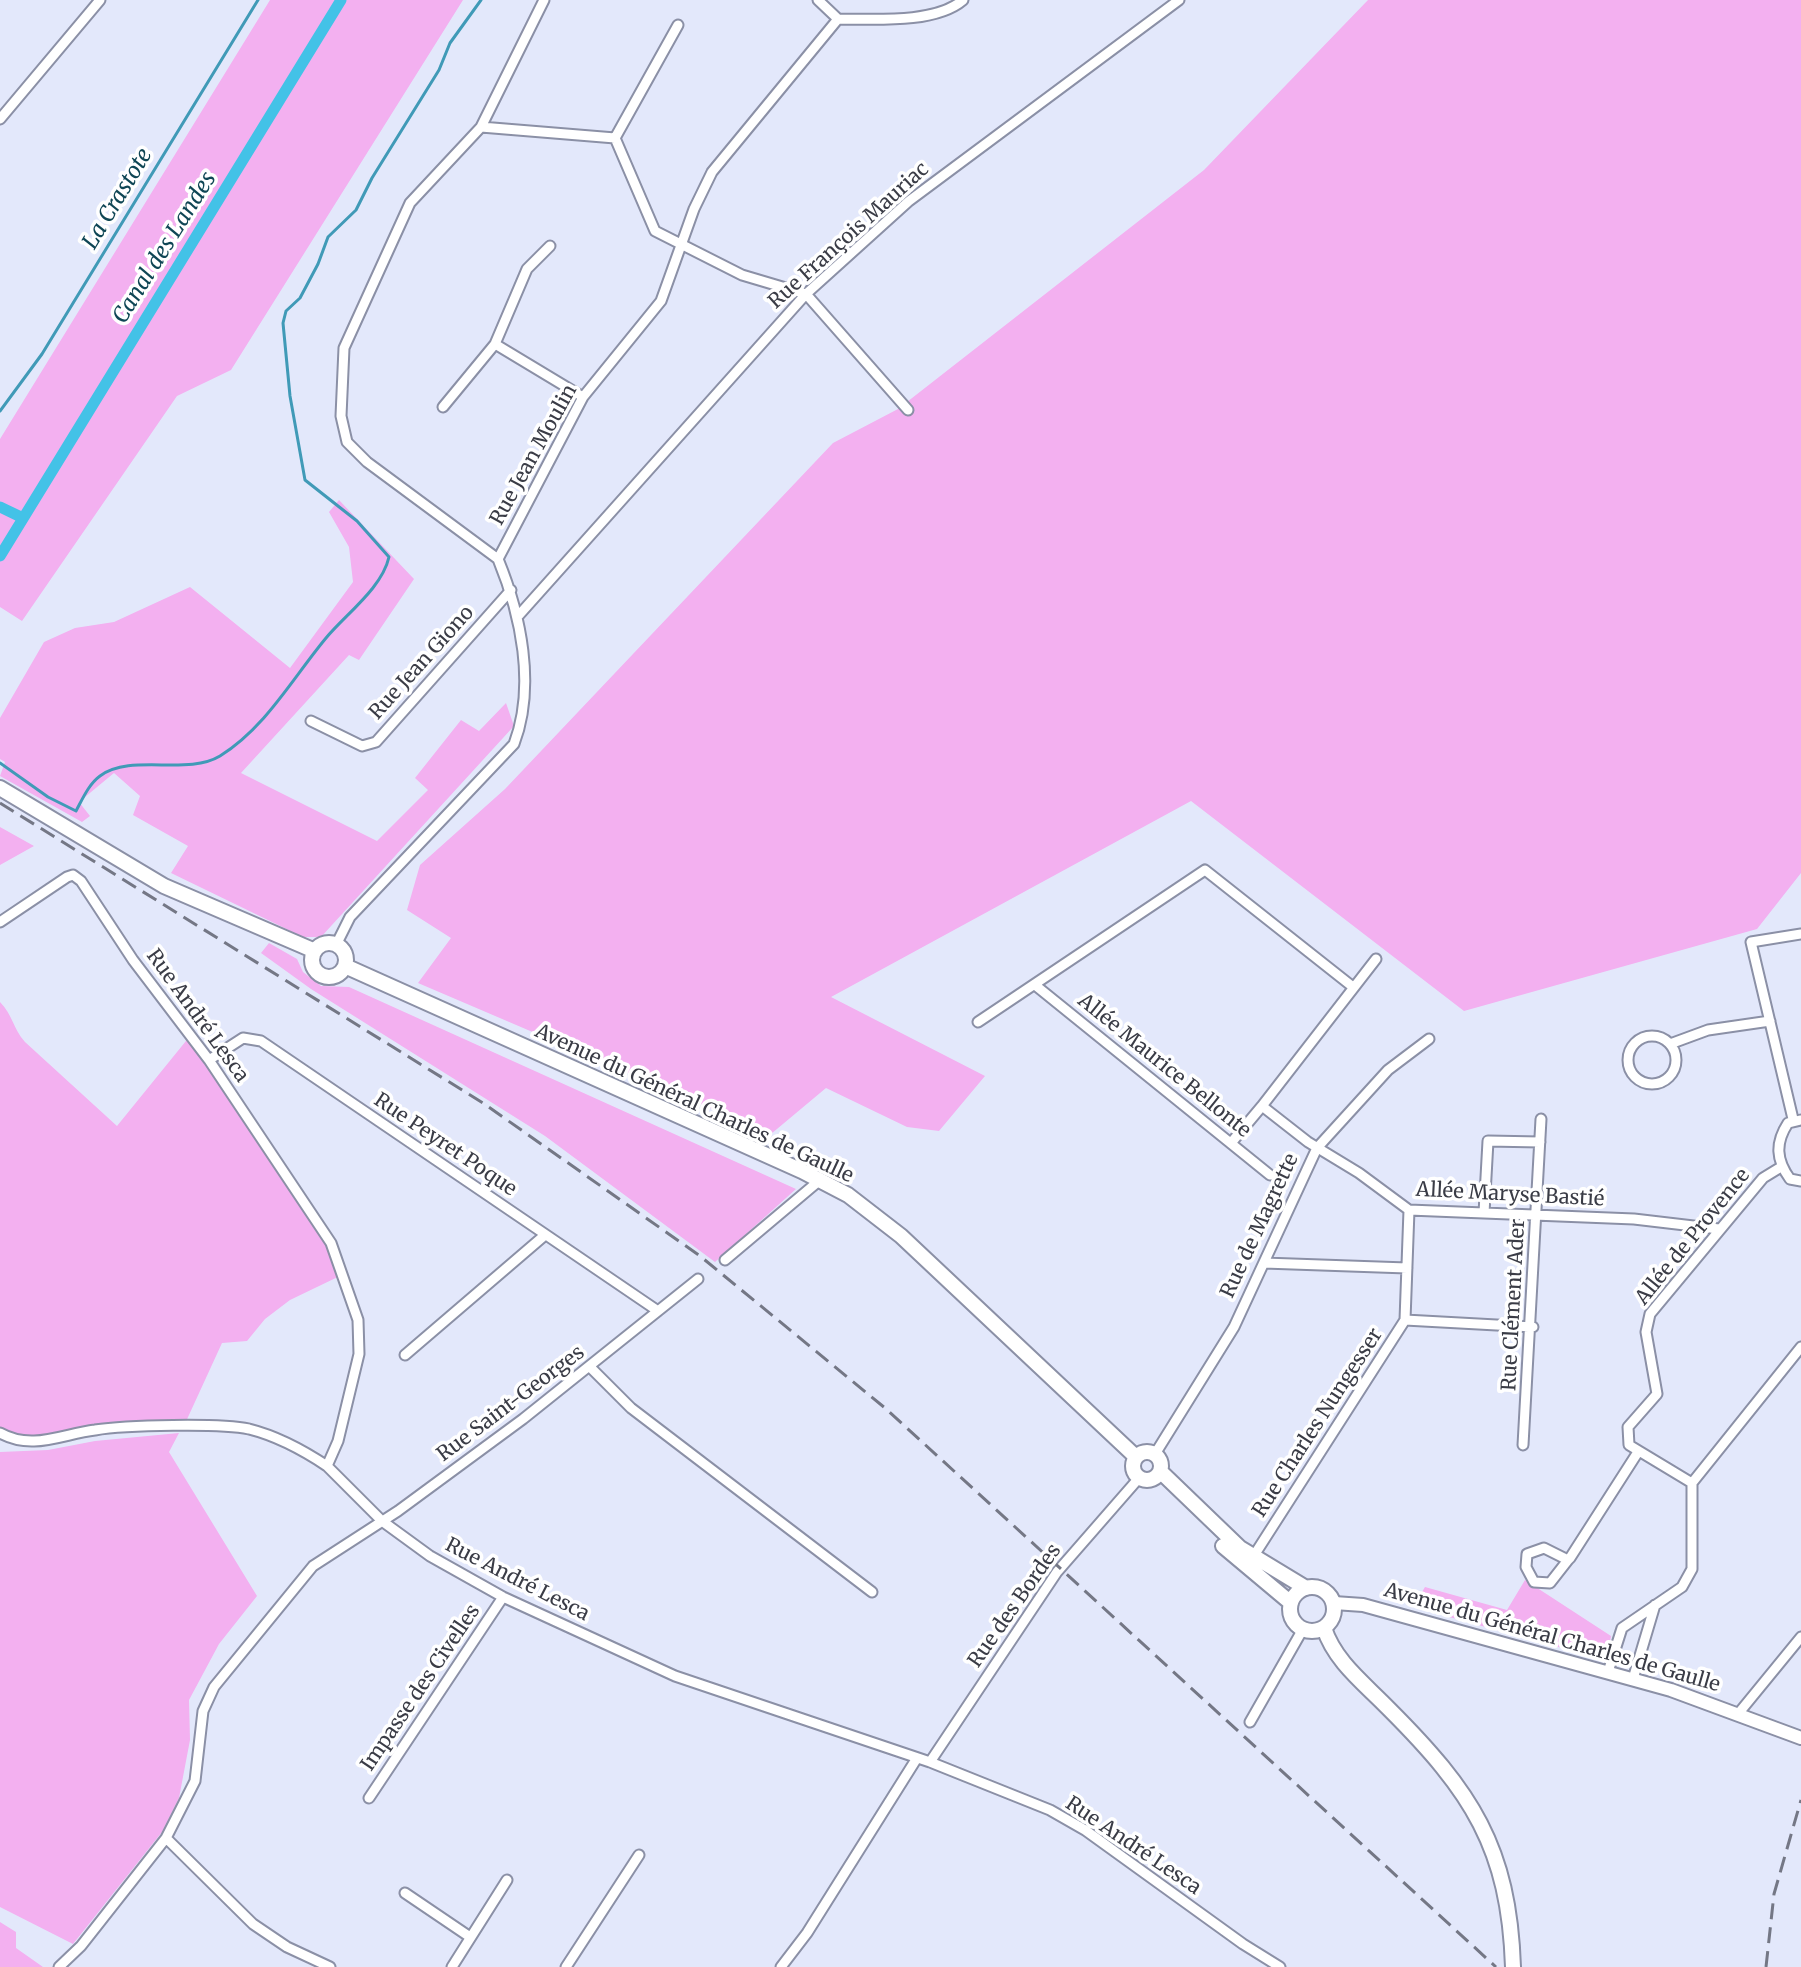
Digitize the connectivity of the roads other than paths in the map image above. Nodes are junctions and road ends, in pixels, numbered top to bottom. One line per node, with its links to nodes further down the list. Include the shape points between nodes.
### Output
1 (100, 0): 8 (street)
2 (544, 0): 9 (street)
3 (818, 0): 6 (street)
4 (963, 0): 6 (street, via 952,9 894,19)
5 (1179, 0): 13 (street, Rue François Mauriac, via 909,201)
6 (838, 19): 11 (street, Rue Jean Moulin, via 712,172)
7 (678, 25): 10 (street)
8 (0, 119)
9 (481, 127): 10 (street); 18 (street, via 410,203 344,348 341,416 347,442 367,462)
10 (615, 138): 11 (street, via 655,231)
11 (683, 245): 13 (street, via 742,275); 15 (street, Rue Jean Moulin, via 661,301)
12 (550, 246): 14 (street, via 527,269)
13 (806, 294): 17 (street); 20 (street, Rue François Mauriac)
14 (495, 344): 15 (street); 16 (street)
15 (583, 397): 18 (street, Rue Jean Moulin)
16 (443, 407)
17 (908, 410)
18 (498, 559): 19 (street)
19 (511, 590): 20 (street); 21 (street, Rue Jean Giono, via 376,742 362,746)
20 (519, 615): 25 (street, via 524,662 514,744 350,917)
21 (311, 721)
22 (0, 788): 26 (main road, via 164,886)
23 (0, 922): 35 (street, Rue André Lesca, via 73,875)
24 (1801, 934): 31 (street, via 1751,942)
25 (336, 945): 26 (main road, via 323,944); 28 (main road, via 346,956)
26 (315, 951): 28 (main road, via 314,968 322,976 333,977)
27 (1376, 959): 30 (street)
28 (345, 966): 44 (main road, Avenue du Général Charles de Gaulle)
29 (1035, 985): 30 (street, via 1205,870); 32 (street); 40 (street, Allée Maurice Bellonte)
30 (1353, 987): 36 (street)
31 (1770, 1021): 34 (street, via 1708,1030); 38 (street)
32 (978, 1022)
33 (1429, 1039): 41 (street, Rue de Magrette, via 1388,1070)
34 (1670, 1044): 34 (street, via 1656,1036 1640,1039 1629,1051 1633,1075 1646,1083 1668,1079 1676,1066)
35 (209, 1060): 50 (street, Rue Peyret Poque, via 243,1038 261,1041); 66 (street, Rue André Lesca, via 331,1243 355,1308 359,1354)
36 (1262, 1106): 40 (street); 41 (street, Allée Maryse Bastié)
37 (1541, 1119): 39 (street, Rue Clément Ader)
38 (1797, 1120): 42 (street, via 1780,1135)
39 (1540, 1142): 47 (street, via 1488,1141); 48 (street, Rue Clément Ader)
40 (1231, 1143): 43 (street, Allée Maurice Bellonte)
41 (1317, 1148): 46 (street, Allée Maryse Bastié); 52 (street, Rue de Magrette)
42 (1781, 1167): 45 (street, via 1790,1179); 49 (street, Allée de Provence, via 1763,1178)
43 (1270, 1175)
44 (820, 1180): 51 (street); 65 (main road, Avenue du Général Charles de Gaulle, via 901,1236)
45 (1801, 1181)
46 (1409, 1210): 47 (street, Allée Maryse Bastié); 53 (street, Rue Charles Nungesser)
47 (1484, 1213): 48 (street, Allée Maryse Bastié)
48 (1537, 1215): 49 (street, Allée Maryse Bastié); 57 (street, Rue Clément Ader)
49 (1719, 1229): 63 (street, Allée de Provence, via 1650,1314 1646,1332 1657,1394 1628,1427 1629,1445)
50 (545, 1235): 55 (street, Rue Peyret Poque); 59 (street)
51 (725, 1260)
52 (1264, 1263): 53 (street); 64 (street, Rue de Magrette, via 1227,1341)
53 (1407, 1268): 56 (street, Rue Charles Nungesser)
54 (698, 1279): 55 (street, Rue Saint-Georges)
55 (658, 1311): 60 (street, Rue Saint-Georges)
56 (1405, 1320): 57 (street); 71 (street, Rue Charles Nungesser)
57 (1533, 1327): 62 (street, Rue Clément Ader)
58 (1801, 1347): 69 (street)
59 (405, 1355)
60 (590, 1367): 70 (street, Rue Saint-Georges); 74 (street, via 642,1417)
61 (0, 1433): 66 (street, via 14,1441 37,1442 97,1429 246,1428)
62 (1523, 1445)
63 (1638, 1452): 69 (street); 72 (street)
64 (1155, 1454): 65 (main road); 67 (main road, via 1162,1464)
65 (1136, 1457): 68 (main road, via 1133,1466)
66 (327, 1466): 70 (street, Rue André Lesca)
67 (1158, 1476): 68 (main road); 71 (main road); 76 (main road, via 1223,1546)
68 (1139, 1478): 88 (street, Rue des Bordes, via 1057,1572)
69 (1692, 1483): 78 (street, via 1692,1569 1682,1587)
70 (382, 1521): 75 (street, Rue André Lesca, via 430,1556); 90 (street, Rue Saint-Georges, via 313,1566 227,1668 203,1711 195,1781)
71 (1253, 1557): 73 (main road)
72 (1568, 1560): 72 (street, via 1550,1583 1534,1582 1526,1567 1527,1554 1544,1548)
73 (1306, 1588): 76 (main road); 77 (main road, via 1320,1588)
74 (872, 1592)
75 (503, 1597): 87 (street, Rue André Lesca, via 675,1676); 89 (street, Impasse des Civelles)
76 (1291, 1603): 80 (main road, via 1293,1621)
77 (1334, 1603): 79 (main road, via 1333,1617); 82 (street, Avenue du Général Charles de Gaulle, via 1363,1605)
78 (1655, 1605): 82 (street, via 1622,1628); 83 (street)
79 (1324, 1628): 80 (main road); 101 (main road, via 1337,1657 1444,1766 1472,1804 1502,1879)
80 (1303, 1629): 85 (street)
81 (1801, 1637): 84 (street)
82 (1608, 1672): 83 (street, Avenue du Général Charles de Gaulle)
83 (1633, 1679): 84 (street, Avenue du Général Charles de Gaulle)
84 (1738, 1714): 86 (street, Avenue du Général Charles de Gaulle)
85 (1250, 1722)
86 (1801, 1738)
87 (917, 1758): 88 (street, Rue André Lesca); 100 (street)
88 (930, 1762): 95 (street, Rue André Lesca, via 1050,1810 1085,1830 1243,1944)
89 (369, 1798)
90 (166, 1838): 96 (street, Rue Saint-Georges); 97 (street, via 253,1924)
91 (639, 1855): 99 (street)
92 (507, 1880): 94 (street)
93 (405, 1893): 94 (street)
94 (470, 1937): 98 (street)
95 (1282, 1966)
96 (59, 1967)
97 (330, 1967)
98 (452, 1967)
99 (566, 1967)
100 (781, 1967)
101 (1513, 1967)

